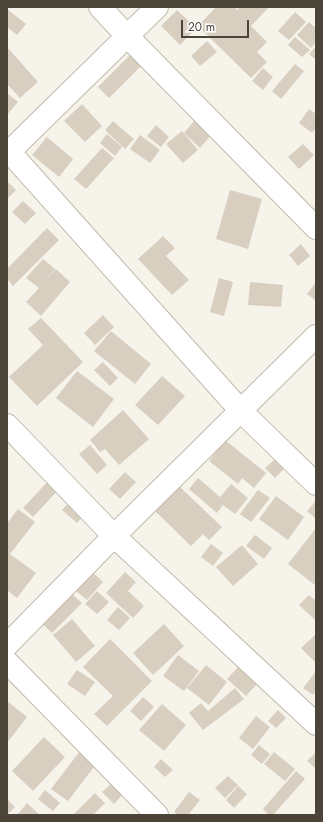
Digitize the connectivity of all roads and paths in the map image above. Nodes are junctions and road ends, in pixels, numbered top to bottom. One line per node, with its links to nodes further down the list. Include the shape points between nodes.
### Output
1 (100, 7): 3 (street)
2 (157, 7): 3 (street)
3 (127, 36): 4 (street); 5 (street)
4 (8, 152): 7 (street)
5 (316, 228)
6 (316, 336): 7 (street)
7 (241, 411): 9 (street); 10 (street)
8 (7, 425): 10 (street)
9 (316, 484)
10 (114, 536): 11 (street); 13 (street)
11 (7, 645)
12 (7, 662): 14 (street)
13 (316, 724)
14 (157, 815)

